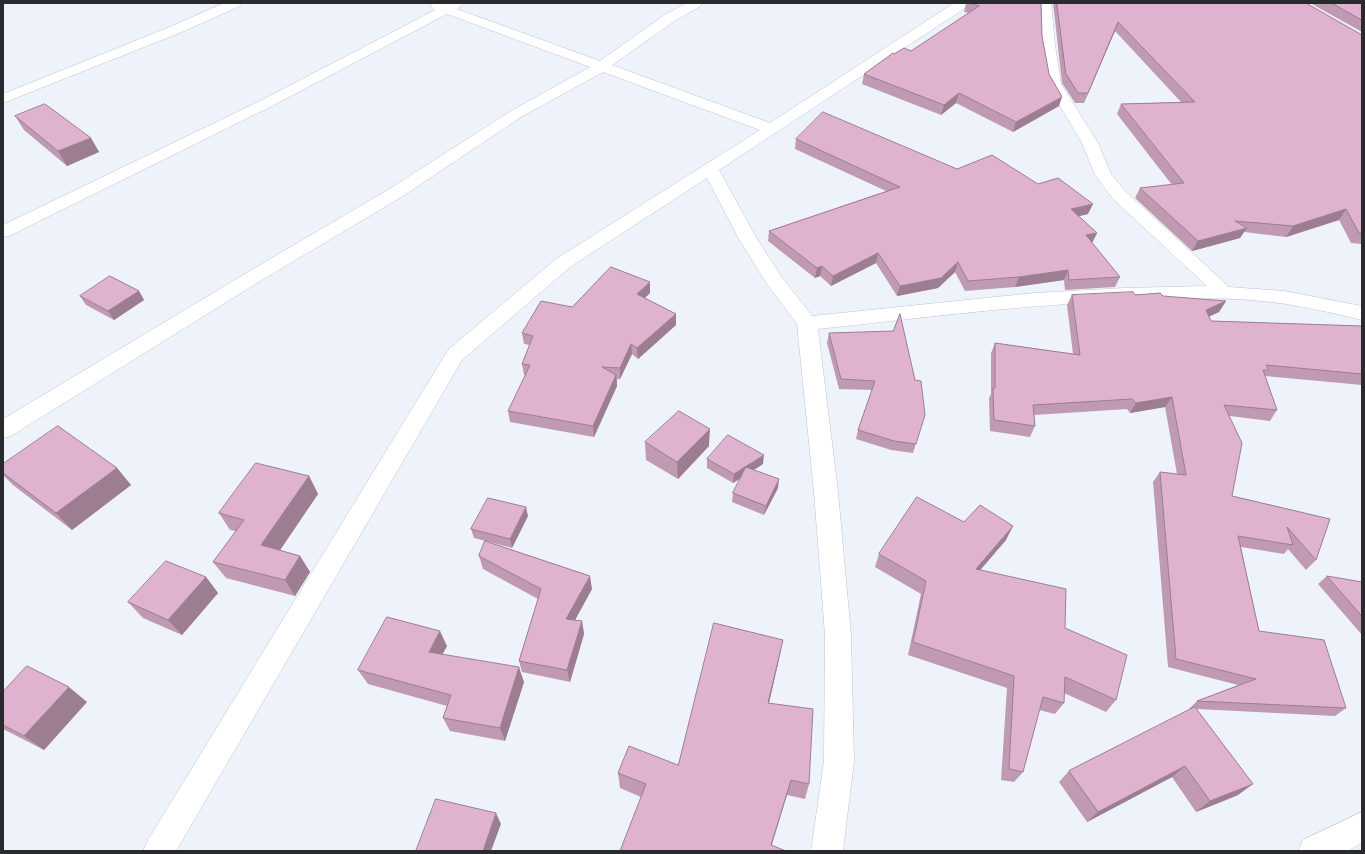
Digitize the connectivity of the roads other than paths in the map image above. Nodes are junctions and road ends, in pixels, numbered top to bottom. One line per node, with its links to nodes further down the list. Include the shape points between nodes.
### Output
1 (235, 3): 8 (street)
2 (430, 3): 6 (street)
3 (696, 3): 7 (street, via 670,17)
4 (964, 3): 9 (street)
5 (1045, 3): 12 (street, via 1054,84 1090,143 1103,175 1119,195)
6 (452, 6): 7 (street); 11 (street, via 265,104)
7 (601, 67): 9 (street); 15 (street, via 516,114 397,192)
8 (3, 99)
9 (772, 129): 10 (street)
10 (710, 169): 14 (street, via 774,280); 17 (street, via 563,263 455,355)
11 (3, 232)
12 (1225, 293): 13 (street, via 1272,296); 14 (street, via 1130,293 1060,297)
13 (1362, 313)
14 (807, 323): 18 (street, via 826,492 838,635 839,761)
15 (3, 430)
16 (1362, 827): 19 (street)
17 (159, 851)
18 (827, 851)
19 (1314, 851)

